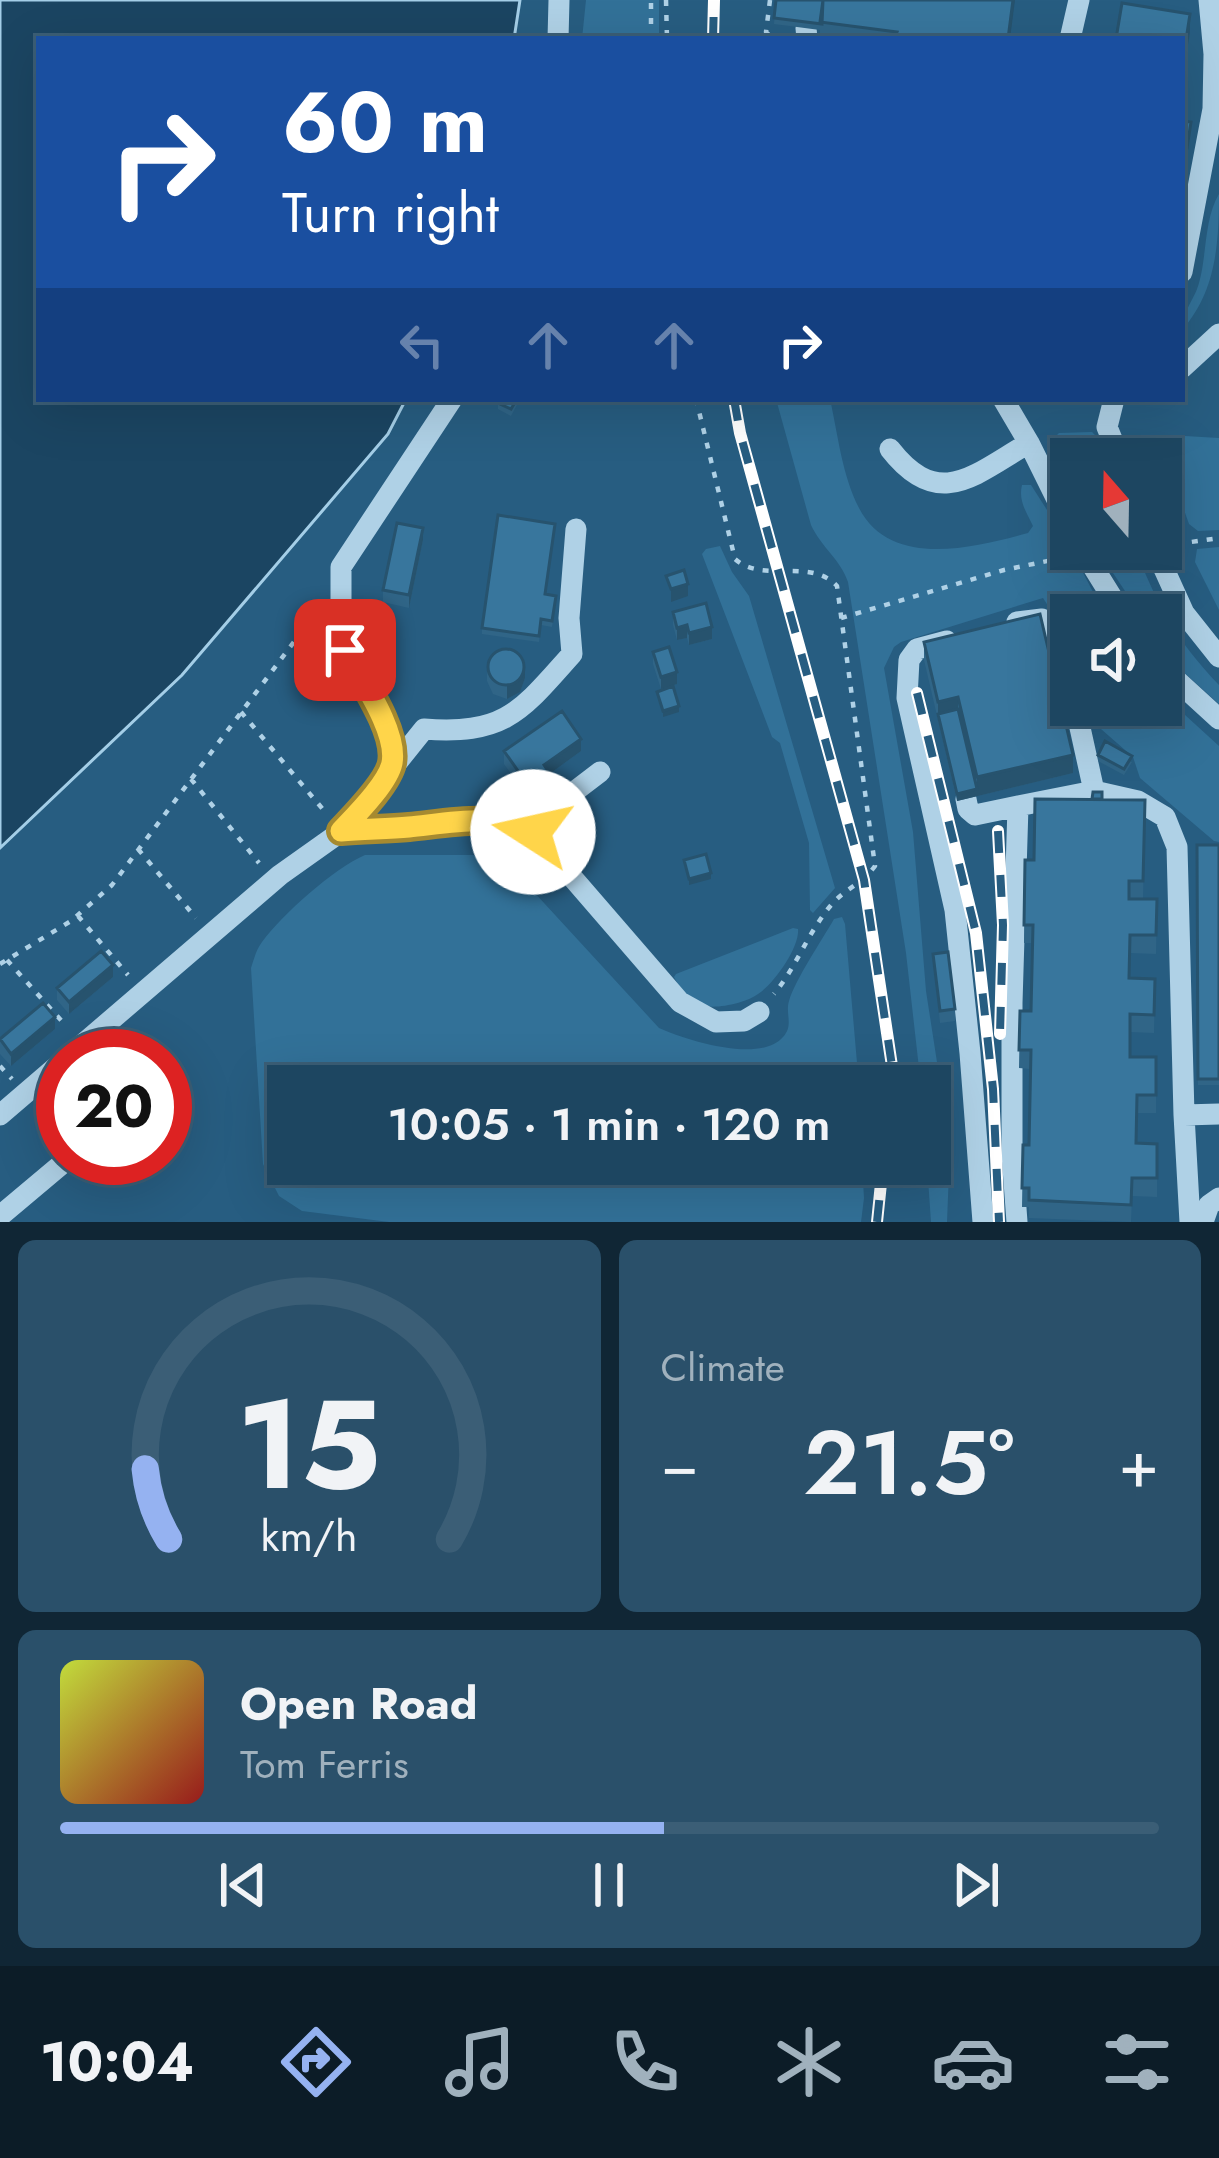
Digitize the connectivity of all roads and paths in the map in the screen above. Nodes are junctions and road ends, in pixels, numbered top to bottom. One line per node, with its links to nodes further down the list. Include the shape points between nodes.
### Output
1 (559, 0): 7 (street)
2 (651, 0): 8 (path)
3 (666, 0): 9 (path)
4 (770, 0): 10 (path)
5 (1079, 0): 11 (street)
6 (1209, 0): 12 (street, via 1213,109)
7 (558, 36)
8 (651, 36)
9 (667, 36)
10 (769, 36)
11 (1071, 36)
12 (1185, 256)
13 (1219, 334): 14 (street)
14 (1185, 365)
15 (450, 402): 28 (street)
16 (697, 402): 29 (path, via 735,559 755,570 832,579)
17 (1005, 402): 20 (street)
18 (1113, 402): 19 (street)
19 (1111, 438)
20 (1029, 443): 21 (street, via 958,483 919,478); 22 (street)
21 (890, 449)
22 (1050, 486)
23 (576, 529): 38 (street, via 572,654 502,721 459,732 424,729)
24 (1219, 538): 25 (path)
25 (1182, 544)
26 (1050, 559): 29 (path)
27 (1167, 570): 33 (street, via 1184,613)
28 (340, 580): 35 (path); 38 (street, via 345,650 390,735)
29 (842, 618): 52 (path, via 875,866 834,901)
30 (1005, 625): 31 (street, via 1042,619)
31 (1050, 628)
32 (961, 637): 63 (street, via 917,649 908,660 907,698 955,910)
33 (1219, 658)
34 (1182, 685): 36 (street)
35 (241, 712): 40 (path); 44 (path)
36 (1219, 719)
37 (1080, 726): 41 (street)
38 (392, 766): 44 (street)
39 (600, 772): 45 (street)
40 (191, 779): 46 (path); 47 (path)
41 (1094, 790): 43 (street); 59 (street, via 1165,817 1177,848)
42 (966, 799): 43 (street, via 975,815)
43 (1018, 806): 64 (street)
44 (341, 831): 45 (street, via 455,821); 47 (street)
45 (533, 832): 52 (street, via 680,1002 716,1022)
46 (138, 849): 48 (path); 49 (path)
47 (274, 880): 49 (street)
48 (78, 916): 50 (path); 51 (path)
49 (211, 935): 51 (street)
50 (4, 962): 53 (path)
51 (143, 993): 54 (street)
52 (760, 1012)
53 (54, 1029)
54 (101, 1029)
55 (36, 1085): 57 (street)
56 (36, 1095): 57 (street)
57 (8, 1109)
58 (1219, 1114): 59 (street)
59 (1184, 1115): 65 (street)
60 (37, 1185): 62 (street)
61 (1219, 1198): 66 (street)
62 (0, 1216)
63 (983, 1222)
64 (1017, 1222)
65 (1190, 1222)
66 (1203, 1222)

